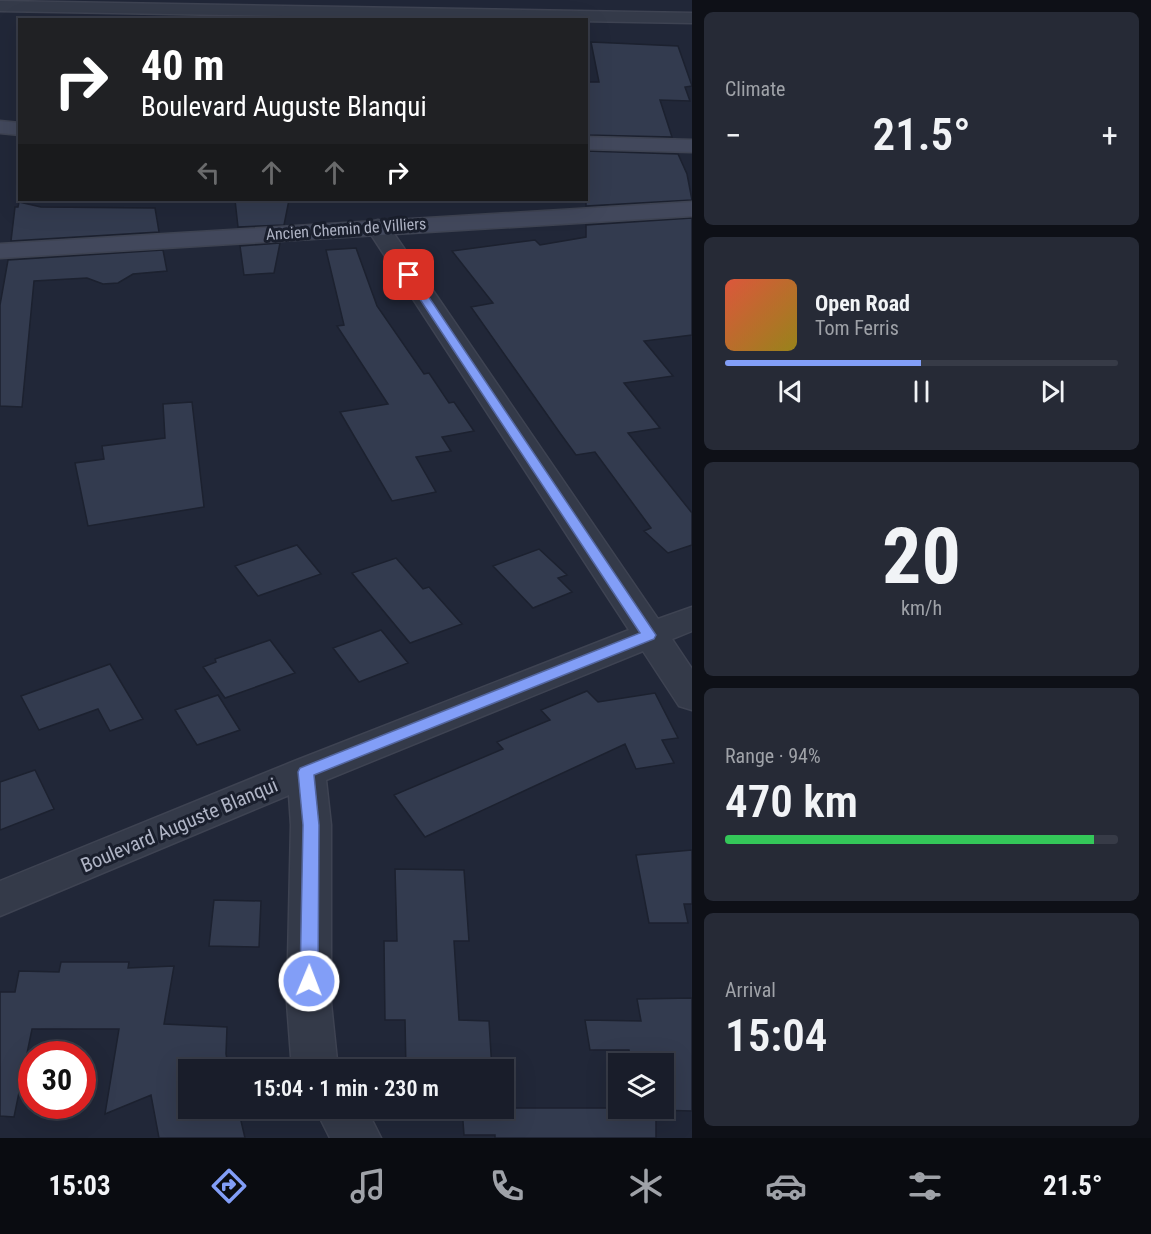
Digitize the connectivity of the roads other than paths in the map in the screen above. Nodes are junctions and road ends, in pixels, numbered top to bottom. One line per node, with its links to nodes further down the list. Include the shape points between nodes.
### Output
1 (0, 6): 2 (street)
2 (208, 10): 3 (street)
3 (692, 18)
4 (0, 127): 5 (street)
5 (18, 129)
6 (588, 143): 7 (street)
7 (692, 146)
8 (692, 209): 9 (street, Ancien Chemin de Villiers)
9 (378, 227): 10 (street, Ancien Chemin de Villiers); 12 (street)
10 (0, 252)
11 (692, 618): 12 (street, Boulevard Auguste Blanqui)
12 (648, 635): 13 (street); 14 (street, Boulevard Auguste Blanqui)
13 (692, 697)
14 (306, 772): 15 (street, Boulevard Auguste Blanqui); 16 (street, via 311,825 309,1004)
15 (0, 899)
16 (314, 1059)
17 (346, 1119): 18 (street)
18 (357, 1138)

